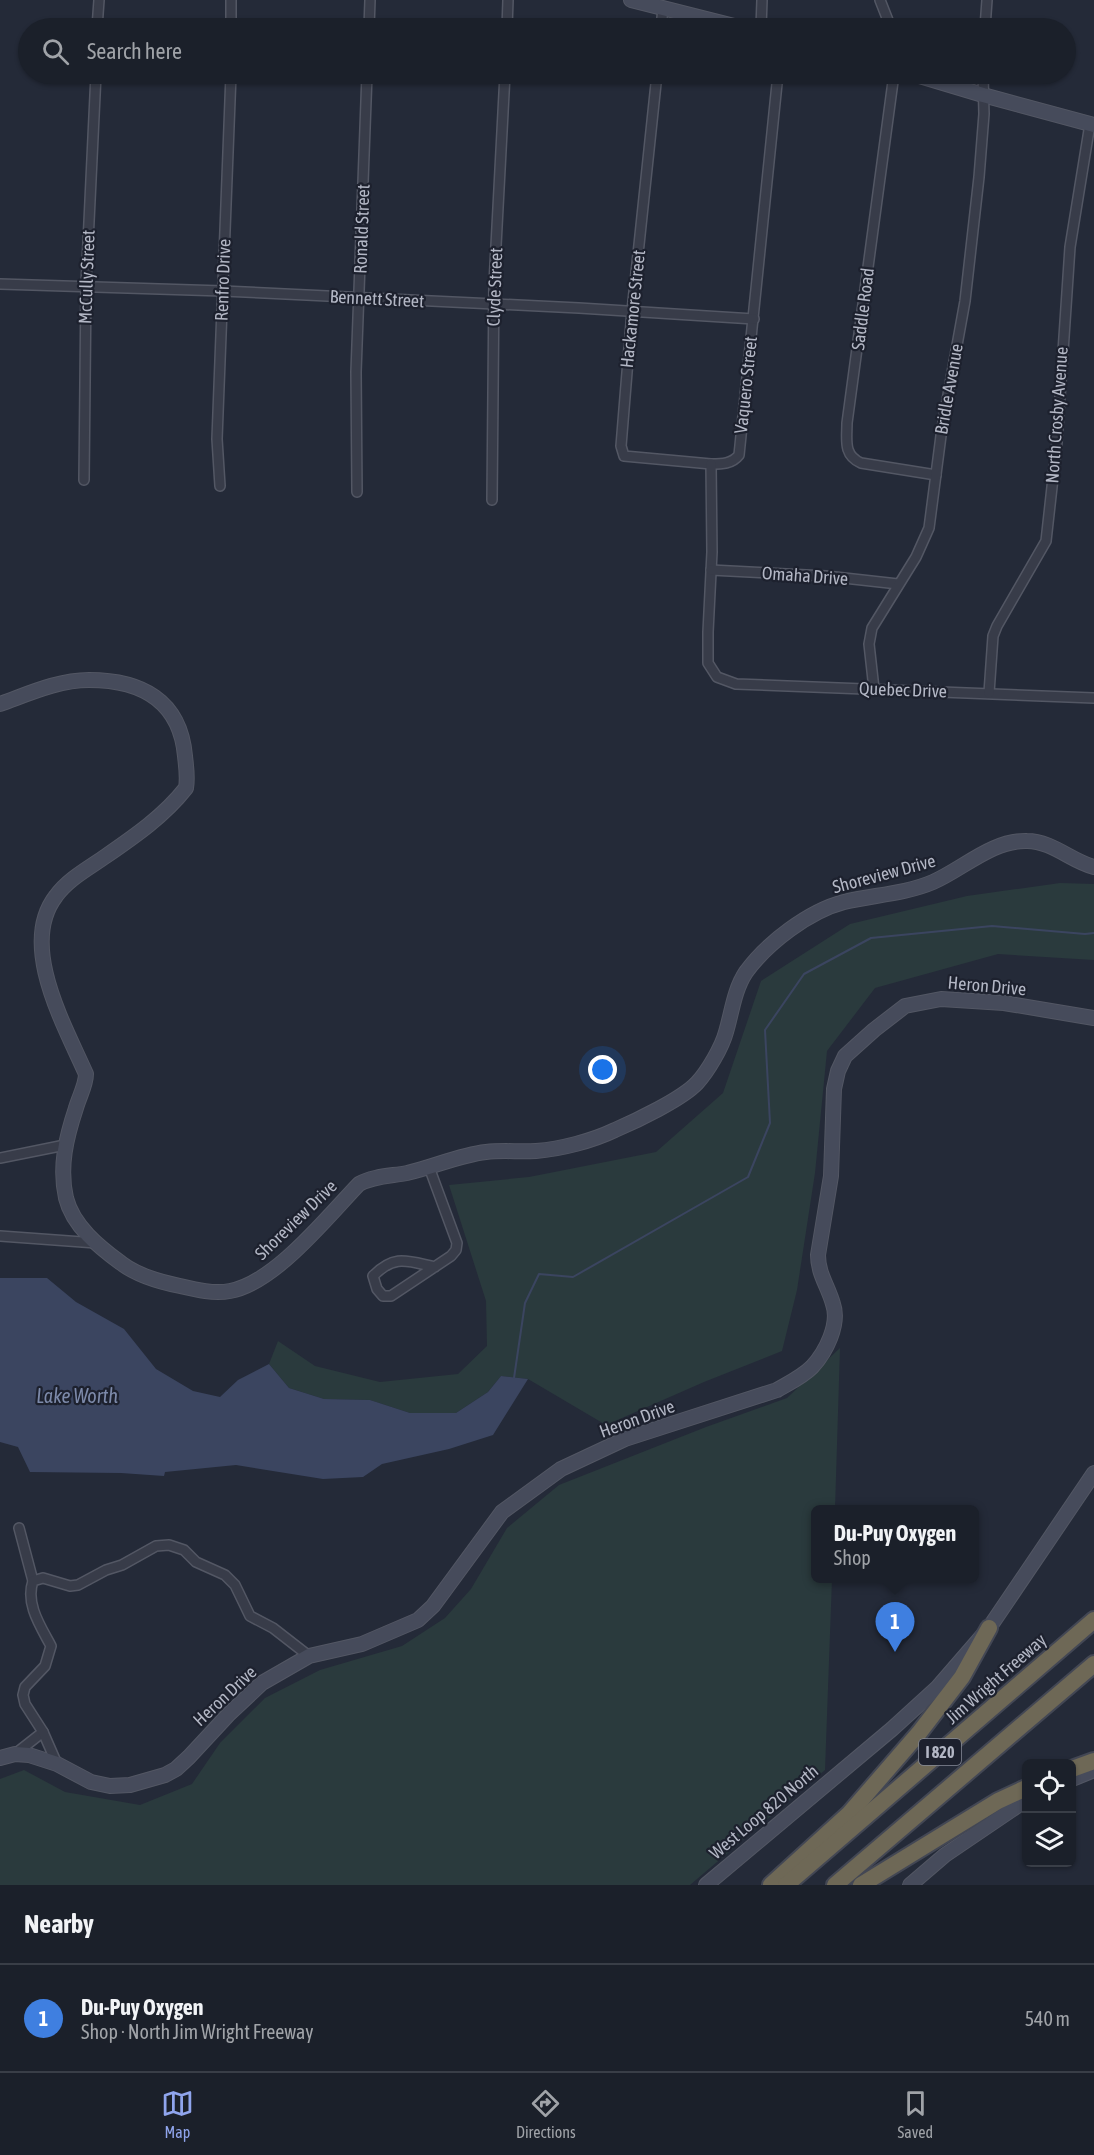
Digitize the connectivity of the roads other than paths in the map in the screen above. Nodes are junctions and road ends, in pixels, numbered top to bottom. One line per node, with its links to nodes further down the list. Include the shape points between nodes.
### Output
1 (99, 0): 11 (street)
2 (231, 0): 12 (street)
3 (369, 0): 13 (street)
4 (508, 0): 14 (street)
5 (631, 0): 9 (street)
6 (762, 0): 17 (street)
7 (880, 0): 18 (street)
8 (987, 0): 19 (street)
9 (649, 2): 10 (street)
10 (663, 8): 15 (street); 16 (street)
11 (98, 18)
12 (231, 18)
13 (369, 18)
14 (507, 18)
15 (662, 18)
16 (702, 18)
17 (761, 18)
18 (887, 18)
19 (986, 18)
20 (96, 84): 32 (street, McCully Street)
21 (231, 84): 33 (street, Renfro Drive)
22 (367, 84): 34 (street, Ronald Street)
23 (504, 84): 35 (street, Clyde Street)
24 (656, 84): 36 (street, Hackamore Street)
25 (777, 84): 37 (street, Vaquero Street)
26 (893, 84): 39 (street, Saddle Road, via 847,440 849,455 861,463)
27 (946, 84): 29 (street)
28 (983, 84): 29 (street, Bridle Avenue)
29 (983, 95): 30 (street); 39 (street, Bridle Avenue, via 979,177 965,301)
30 (1092, 125): 47 (street, North Crosby Avenue, via 1070,247 1046,541 993,636)
31 (0, 284): 32 (street, Bennett Street)
32 (86, 285): 33 (street, Bennett Street); 40 (street, McCully Street)
33 (223, 291): 34 (street, Bennett Street); 41 (street, Renfro Drive, via 217,439)
34 (358, 298): 35 (street, Bennett Street); 42 (street, Ronald Street)
35 (493, 305): 36 (street, Bennett Street); 43 (street, Clyde Street)
36 (632, 311): 37 (street, Bennett Street); 38 (street, Hackamore Street, via 621,446 624,456)
37 (754, 319): 38 (street, Vaquero Street, via 739,455 726,464)
38 (711, 464): 44 (street)
39 (936, 475): 45 (street, Bridle Avenue, via 929,528)
40 (84, 480)
41 (220, 486)
42 (357, 492)
43 (492, 500)
44 (711, 570): 45 (street, Omaha Drive); 46 (street, Quebec Drive, via 708,663 722,680 736,684)
45 (898, 584): 46 (street, Bridle Avenue, via 872,628 869,644)
46 (874, 689): 47 (street, Quebec Drive)
47 (989, 693): 48 (street, Quebec Drive)
48 (1094, 698)
49 (0, 704): 52 (street, Shoreview Drive, via 71,682 115,682 151,693 165,703 184,742 186,788 175,802 68,883 54,897 45,918 42,936 47,982 86,1074)
50 (1094, 867): 54 (street, Shoreview Drive, via 1051,846 1026,841 1010,843 930,883 820,911 764,951 746,972 738,985 721,1046 690,1089 656,1110 594,1138 538,1151 486,1151)
51 (1094, 1018): 63 (street, Heron Drive, via 1004,1004 932,999 905,1006 874,1030 845,1056 834,1089 831,1176 818,1266 835,1316 830,1338 812,1367 777,1390 626,1439 561,1469 502,1512 433,1606 418,1620 362,1644)
52 (65, 1145): 53 (street); 56 (street, Shoreview Drive, via 67,1199 79,1224)
53 (0, 1158)
54 (429, 1167): 56 (street, Shoreview Drive, via 365,1180 283,1263 231,1291 206,1292 164,1283 124,1266); 57 (street, via 457,1243 451,1256)
55 (0, 1236): 56 (street)
56 (96, 1244)
57 (435, 1267): 57 (street, via 391,1296 383,1296 373,1276 385,1264 395,1261)
58 (1094, 1473): 62 (street, West Loop 820 North)
59 (19, 1528): 60 (street)
60 (33, 1581): 63 (street, via 43,1578 78,1586 156,1546 169,1545 225,1575 236,1584 250,1616); 65 (street, via 31,1600 51,1650 45,1666 25,1687 23,1695)
61 (1094, 1620): 77 (highway, Jim Wright Freeway / I 820)
62 (989, 1628): 75 (street, West Loop 820 North, via 937,1688 892,1729); 76 (highway, via 962,1677 919,1733 849,1814)
63 (309, 1656): 69 (street, Heron Drive, via 262,1683 183,1763 165,1775 110,1786 80,1778)
64 (1094, 1664): 78 (highway, I 820)
65 (43, 1732): 66 (street); 69 (street)
66 (15, 1754): 67 (street, Heron Drive); 69 (street, Heron Drive)
67 (0, 1758)
68 (1094, 1761): 70 (highway)
69 (57, 1764)
70 (1076, 1767)
71 (1094, 1770): 72 (street)
72 (1076, 1777)
73 (1022, 1790): 79 (highway)
74 (1022, 1803): 80 (street, via 945,1855)
75 (706, 1885)
76 (771, 1885)
77 (786, 1885)
78 (835, 1885)
79 (861, 1885)
80 (910, 1885)

